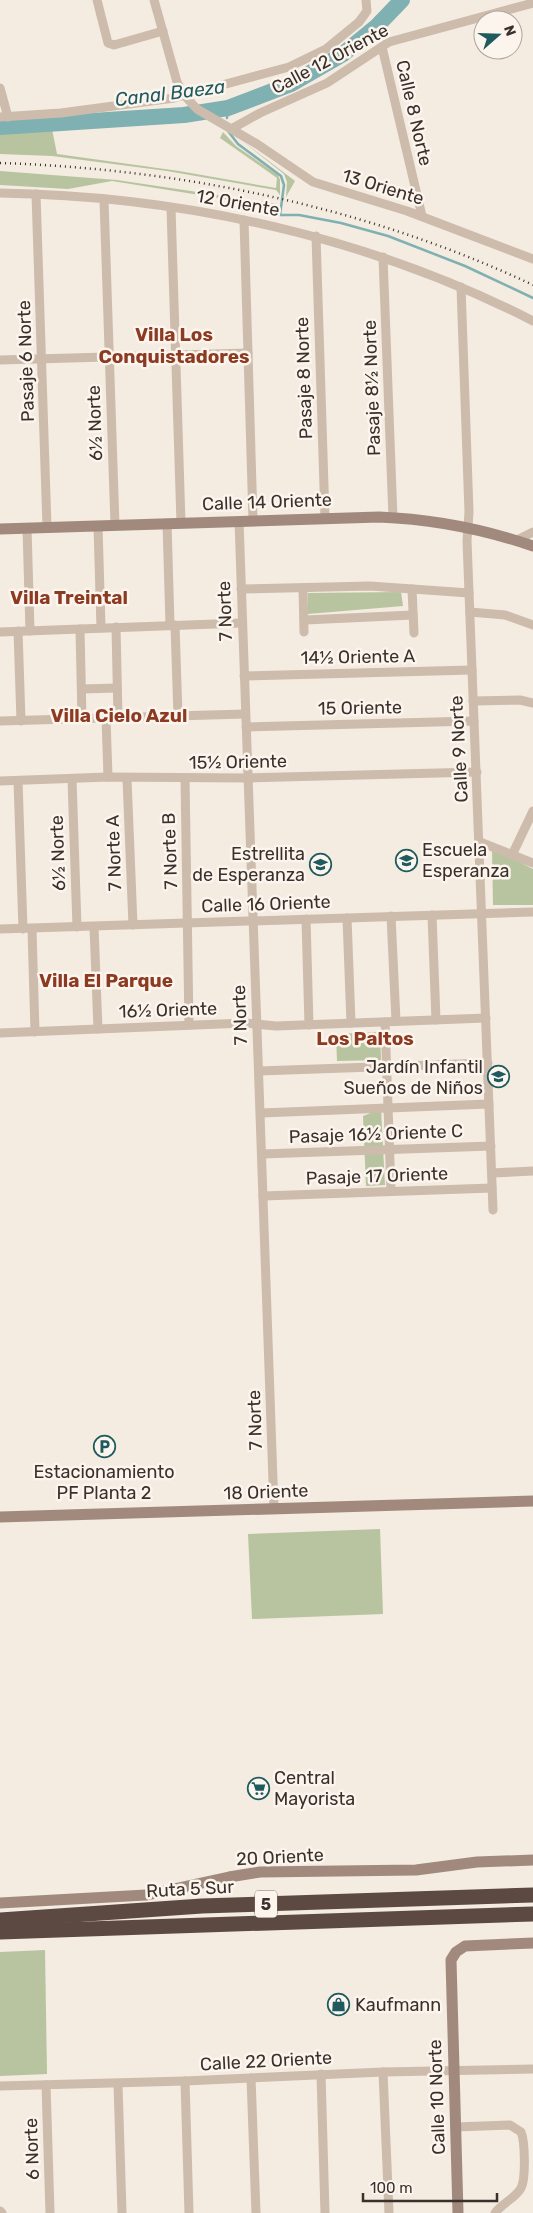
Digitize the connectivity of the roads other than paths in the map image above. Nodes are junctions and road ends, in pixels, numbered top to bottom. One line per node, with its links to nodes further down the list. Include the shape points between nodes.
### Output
1 (97, 0): 5 (street, via 108,43 114,46)
2 (154, 0): 5 (street, 13 Oriente)
3 (366, 3): 8 (street, via 367,11 359,22 326,49 306,60)
4 (533, 3): 6 (street, Calle 12 Oriente, via 389,42)
5 (163, 31): 8 (street, 13 Oriente, via 174,74)
6 (382, 47): 10 (street, Calle 12 Oriente, via 327,83); 15 (street, Calle 8 Norte)
7 (0, 88): 9 (street)
8 (184, 95): 9 (street, via 106,108); 10 (street, 13 Oriente, via 197,109)
9 (4, 117)
10 (233, 128): 15 (street, 13 Oriente, via 313,182)
11 (0, 193): 12 (street, 12 Oriente)
12 (36, 194): 13 (street, 12 Oriente); 25 (street, Pasaje 6 Norte)
13 (104, 200): 14 (street, 12 Oriente); 24 (street, 6½ Norte)
14 (171, 208): 16 (street, 12 Oriente); 23 (street)
15 (422, 216): 19 (street, 13 Oriente)
16 (244, 220): 17 (street, 12 Oriente); 22 (street)
17 (316, 236): 18 (street, 12 Oriente); 27 (street, Pasaje 8 Norte)
18 (383, 257): 20 (street, 12 Oriente); 28 (street, Pasaje 8½ Norte)
19 (533, 259)
20 (461, 286): 21 (street, 12 Oriente); 37 (street, Calle 9 Norte)
21 (533, 321)
22 (248, 353): 23 (street); 29 (street)
23 (176, 355): 24 (street); 32 (street)
24 (109, 357): 25 (street); 33 (street, 6½ Norte)
25 (42, 358): 26 (street); 35 (street, Pasaje 6 Norte)
26 (0, 360)
27 (325, 518): 28 (street, Calle 14 Oriente); 29 (street, Calle 14 Oriente)
28 (393, 518): 37 (street, Calle 14 Oriente)
29 (253, 520): 30 (street, Calle 14 Oriente)
30 (239, 521): 32 (street, Calle 14 Oriente); 43 (street, 7 Norte)
31 (167, 523): 32 (street, Calle 14 Oriente); 33 (street, Calle 14 Oriente); 50 (street)
32 (182, 523)
33 (115, 525): 34 (street, Calle 14 Oriente)
34 (98, 526): 35 (street, Calle 14 Oriente); 53 (street)
35 (47, 527): 36 (street, Calle 14 Oriente)
36 (27, 528): 38 (street, Calle 14 Oriente); 55 (street)
37 (468, 528): 40 (street, Calle 14 Oriente); 45 (street, Calle 9 Norte)
38 (0, 529)
39 (533, 532): 40 (street)
40 (518, 540): 41 (street, Calle 14 Oriente)
41 (533, 546)
42 (304, 588): 43 (street); 44 (street, via 370,586); 48 (street)
43 (241, 589): 49 (street, 7 Norte)
44 (412, 589): 45 (street); 47 (street)
45 (469, 593): 46 (street, Calle 9 Norte)
46 (470, 612): 51 (street, via 505,615); 60 (street, Calle 9 Norte)
47 (413, 616): 48 (street); 59 (street)
48 (305, 620): 58 (street)
49 (242, 623): 50 (street); 61 (street, 7 Norte)
50 (173, 625): 52 (street); 67 (street)
51 (533, 625)
52 (116, 627): 53 (street); 62 (street)
53 (101, 628): 54 (street)
54 (80, 629): 55 (street); 63 (street)
55 (30, 630): 56 (street)
56 (18, 631): 57 (street); 72 (street)
57 (0, 632)
58 (304, 632)
59 (414, 633)
60 (472, 670): 61 (street, 14½ Oriente A); 64 (street, Calle 9 Norte)
61 (244, 676): 66 (street, 7 Norte)
62 (117, 688): 63 (street); 69 (street)
63 (82, 689): 70 (street)
64 (474, 701): 65 (street, via 520,700); 73 (street, Calle 9 Norte)
65 (533, 703)
66 (245, 714): 67 (street); 74 (street, 7 Norte)
67 (178, 716): 69 (street)
68 (106, 718): 69 (street); 70 (street); 76 (street)
69 (118, 718)
70 (82, 719): 72 (street)
71 (0, 721): 72 (street)
72 (21, 721)
73 (474, 721): 74 (street, 15 Oriente); 75 (street, Calle 9 Norte)
74 (246, 727): 78 (street, 7 Norte)
75 (476, 772): 78 (street, 15½ Oriente); 84 (street, Calle 9 Norte)
76 (108, 777): 79 (street, 15½ Oriente); 80 (street, 15½ Oriente)
77 (185, 778): 78 (street, 15½ Oriente); 80 (street, 15½ Oriente); 94 (street, 7 Norte B)
78 (247, 778): 93 (street, 7 Norte)
79 (72, 779): 81 (street, 15½ Oriente); 97 (street, 6½ Norte)
80 (127, 779): 95 (street, 7 Norte A)
81 (18, 780): 82 (street, 15½ Oriente); 99 (street)
82 (0, 781)
83 (533, 811): 85 (street)
84 (480, 842): 85 (street); 88 (street, Calle 9 Norte)
85 (513, 854): 86 (street)
86 (533, 863)
87 (533, 912): 88 (street, Calle 16 Oriente)
88 (482, 913): 89 (street, Calle 16 Oriente); 100 (street, Calle 9 Norte)
89 (432, 915): 90 (street, Calle 16 Oriente); 101 (street)
90 (391, 916): 91 (street, Calle 16 Oriente); 102 (street)
91 (347, 918): 92 (street, Calle 16 Oriente); 104 (street)
92 (306, 919): 93 (street, Calle 16 Oriente); 107 (street)
93 (252, 922): 94 (street, Calle 16 Oriente); 105 (street, 7 Norte)
94 (189, 923): 95 (street, Calle 16 Oriente); 106 (street, 7 Norte B)
95 (133, 925): 96 (street, Calle 16 Oriente)
96 (94, 926): 97 (street, Calle 16 Oriente); 108 (street)
97 (77, 927): 99 (street, Calle 16 Oriente)
98 (0, 929): 99 (street, Calle 16 Oriente)
99 (27, 929): 109 (street)
100 (486, 1018): 101 (street, 16½ Oriente); 111 (street, Calle 9 Norte)
101 (436, 1020): 102 (street, 16½ Oriente)
102 (396, 1021): 103 (street, 16½ Oriente)
103 (385, 1022): 104 (street, 16½ Oriente); 112 (street)
104 (351, 1023): 107 (street, 16½ Oriente)
105 (258, 1024): 106 (street, 16½ Oriente); 107 (street, 16½ Oriente); 113 (street, 7 Norte)
106 (189, 1025): 108 (street, 16½ Oriente)
107 (309, 1025)
108 (98, 1029): 109 (street, 16½ Oriente)
109 (34, 1032): 110 (street, 16½ Oriente)
110 (0, 1033)
111 (488, 1063): 112 (street); 114 (street, Calle 9 Norte)
112 (386, 1066): 113 (street); 115 (street)
113 (259, 1071): 116 (street, 7 Norte)
114 (489, 1104): 115 (street); 117 (street, Calle 9 Norte)
115 (388, 1108): 116 (street); 118 (street)
116 (261, 1113): 119 (street, 7 Norte)
117 (491, 1146): 118 (street, Pasaje 16½ Oriente C); 121 (street, Calle 9 Norte)
118 (389, 1150): 119 (street, Pasaje 16½ Oriente C); 123 (street)
119 (262, 1154): 124 (street, 7 Norte)
120 (533, 1171): 121 (street)
121 (492, 1173): 122 (street, Calle 9 Norte)
122 (492, 1188): 123 (street, Pasaje 17 Oriente); 125 (street, Calle 9 Norte)
123 (391, 1191): 124 (street, Pasaje 17 Oriente)
124 (264, 1196): 127 (street, 7 Norte)
125 (493, 1210)
126 (533, 1501): 127 (street, 18 Oriente)
127 (274, 1509): 128 (street, 18 Oriente)
128 (0, 1517)
129 (533, 1860): 131 (street, 20 Oriente, via 477,1862 416,1870 260,1872 154,1894)
130 (533, 1895): 133 (highway, Ruta 5 Sur / 5, via 202,1906)
131 (0, 1902)
132 (533, 1914): 134 (highway, Ruta 5 Sur / 5)
133 (0, 1920)
134 (0, 1932)
135 (533, 1943): 137 (street, Calle 10 Norte, via 465,1946 456,1952 450,1964)
136 (533, 2069): 137 (street, Calle 22 Oriente)
137 (453, 2071): 138 (street, Calle 22 Oriente); 145 (street, Calle 10 Norte)
138 (383, 2072): 139 (street, Calle 22 Oriente); 151 (street)
139 (321, 2074): 140 (street, Calle 22 Oriente); 150 (street)
140 (251, 2078): 141 (street, Calle 22 Oriente); 149 (street)
141 (185, 2081): 142 (street, Calle 22 Oriente); 148 (street)
142 (118, 2084): 143 (street, Calle 22 Oriente); 147 (street)
143 (46, 2085): 144 (street, Calle 22 Oriente); 146 (street, 6 Norte)
144 (0, 2086)
145 (455, 2127): 152 (street, Calle 10 Norte); 153 (street, via 510,2125 521,2132 524,2180 517,2193)
146 (50, 2213)
147 (122, 2213)
148 (189, 2213)
149 (256, 2213)
150 (325, 2213)
151 (389, 2213)
152 (458, 2213)
153 (495, 2213)

